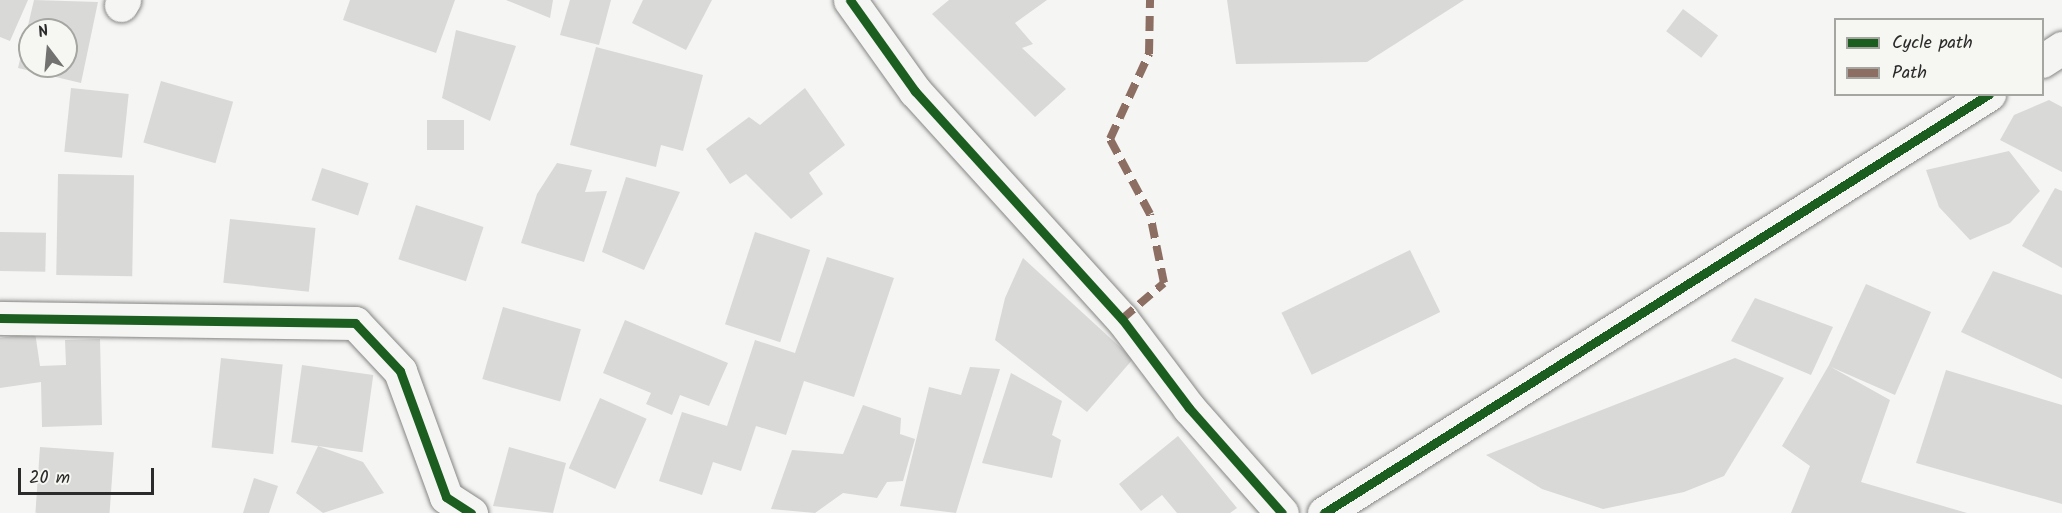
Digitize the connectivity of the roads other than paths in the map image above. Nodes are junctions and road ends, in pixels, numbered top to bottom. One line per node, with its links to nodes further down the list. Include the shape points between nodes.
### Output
1 (850, 0): 7 (street, via 915,91 1122,319 1189,408)
2 (2062, 48): 3 (street)
3 (2044, 60)
4 (1986, 96): 8 (street)
5 (0, 318): 6 (street, via 355,323 400,371 446,497)
6 (471, 513)
7 (1282, 513)
8 (1324, 513)

